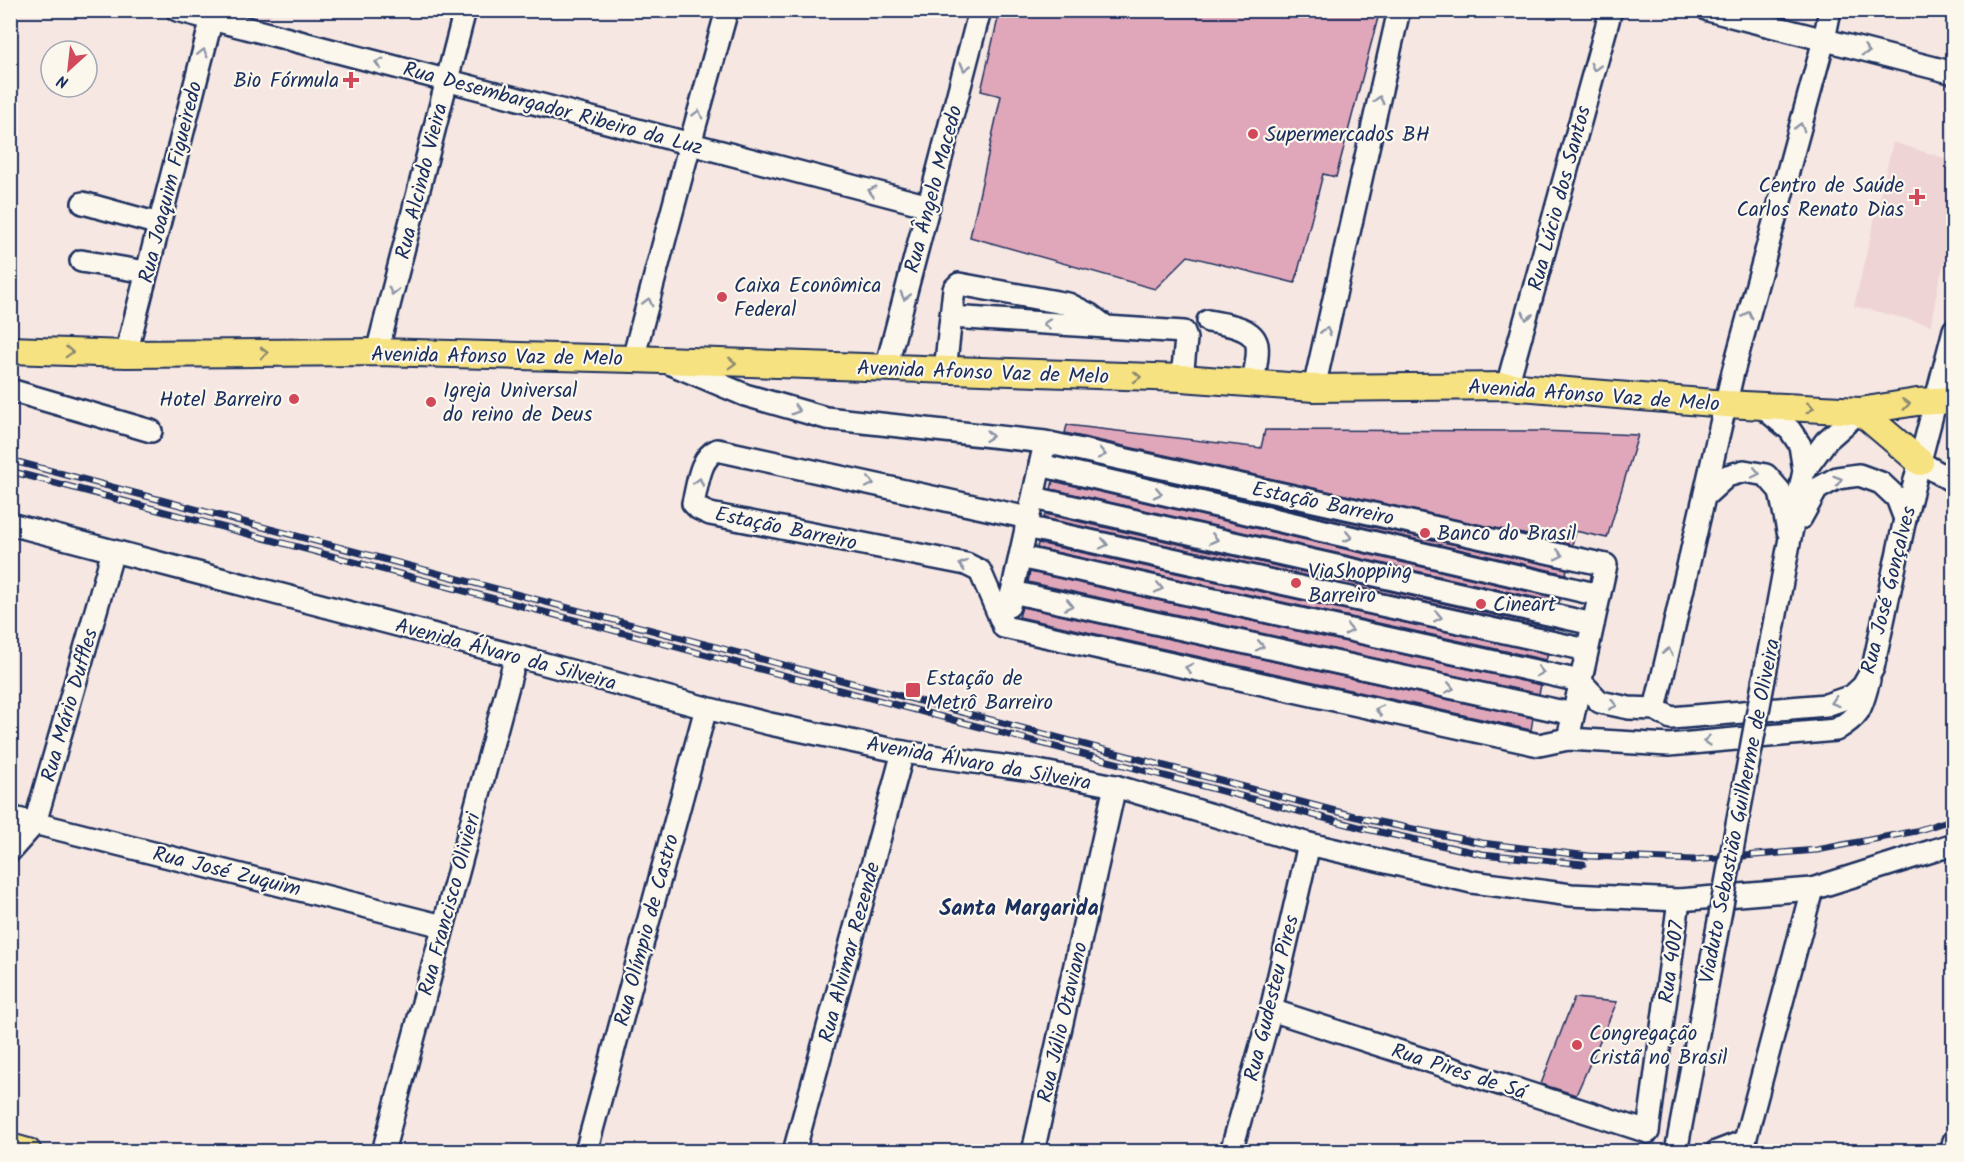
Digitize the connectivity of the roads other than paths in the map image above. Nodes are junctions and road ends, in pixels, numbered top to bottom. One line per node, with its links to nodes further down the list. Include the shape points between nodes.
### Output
1 (177, 10): 9 (street, Rua Desembargador Ribeiro da Luz)
2 (465, 10): 12 (street, Rua Alcindo Vieira)
3 (727, 10): 13 (street, one-way to 3)
4 (980, 10): 15 (street, Rua Ângelo Macedo, one-way to 15)
5 (1399, 10): 33 (street, one-way to 5)
6 (1611, 10): 32 (street, Rua Lúcio dos Santos, one-way to 32)
7 (1708, 10): 10 (street)
8 (1830, 10): 10 (street)
9 (213, 15): 12 (street, Rua Desembargador Ribeiro da Luz, one-way to 9); 16 (street, Rua Joaquim Figueiredo, one-way to 9)
10 (1824, 40): 11 (street, one-way to 11); 36 (street, one-way to 10)
11 (1953, 73)
12 (447, 81): 13 (street, Rua Desembargador Ribeiro da Luz); 24 (street, Rua Alcindo Vieira, one-way to 24)
13 (690, 144): 15 (street, Rua Desembargador Ribeiro da Luz, one-way to 13); 26 (street, one-way to 13)
14 (83, 204): 16 (street)
15 (929, 206): 28 (street, Rua Ângelo Macedo, one-way to 28)
16 (159, 224): 18 (street, Rua Joaquim Figueiredo)
17 (81, 261): 18 (street)
18 (146, 272): 25 (street, Rua Joaquim Figueiredo)
19 (951, 317): 21 (street, one-way to 19); 21 (street, via 954,289 959,284 1068,304); 29 (street)
20 (1208, 321): 31 (street, via 1236,326 1250,334 1257,344)
21 (1106, 328): 30 (street, via 1184,332)
22 (1953, 330): 35 (street, Rua José Gonçalves)
23 (10, 350): 25 (main road, Avenida Afonso Vaz de Melo, one-way to 25)
24 (377, 352): 25 (main road, Avenida Afonso Vaz de Melo, one-way to 24); 26 (main road, Avenida Afonso Vaz de Melo)
25 (126, 354)
26 (633, 359): 27 (main road, Avenida Afonso Vaz de Melo)
27 (663, 360): 28 (main road, Avenida Afonso Vaz de Melo, one-way to 28); 40 (street, Estação Barreiro, one-way to 40, via 745,395 826,418)
28 (886, 368): 29 (main road, Avenida Afonso Vaz de Melo)
29 (945, 371): 30 (main road, Avenida Afonso Vaz de Melo, one-way to 30)
30 (1182, 378): 31 (main road, Avenida Afonso Vaz de Melo)
31 (1253, 384): 33 (main road, Avenida Afonso Vaz de Melo)
32 (1507, 386): 33 (main road, Avenida Afonso Vaz de Melo); 36 (main road, Avenida Afonso Vaz de Melo)
33 (1314, 388)
34 (10, 390): 39 (street)
35 (1945, 401): 38 (main road, Avenida Afonso Vaz de Melo, one-way to 35); 41 (street, Rua José Gonçalves)
36 (1726, 404): 37 (main road, Avenida Afonso Vaz de Melo); 45 (street)
37 (1761, 406): 38 (main road, Avenida Afonso Vaz de Melo, one-way to 38); 43 (street, Viaduto Sebastião Guilherme de Oliveira, via 1790,430 1800,445)
38 (1860, 411): 41 (main road); 43 (street, Viaduto Sebastião Guilherme de Oliveira, via 1826,441)
39 (151, 431)
40 (1045, 442): 42 (street); 53 (street, Estação Barreiro, one-way to 53, via 1606,565)
41 (1920, 462): 44 (street); 47 (street, Rua José Gonçalves)
42 (1040, 465): 46 (street); 53 (street, Estação Barreiro, one-way to 53)
43 (1804, 471): 49 (street, Viaduto Sebastião Guilherme de Oliveira)
44 (1953, 482)
45 (1706, 495): 49 (street, one-way to 49, via 1727,476 1744,471 1766,475 1780,490); 61 (street, one-way to 45)
46 (1030, 514): 51 (street); 54 (street, Estação Barreiro, one-way to 54); 55 (street, Estação Barreiro, one-way to 46, via 980,572 966,564 710,514 693,503 705,460 717,450); 56 (street, Estação Barreiro, one-way to 56)
47 (1905, 519): 49 (street, one-way to 47, via 1817,489 1837,477 1859,475 1881,483 1897,498); 58 (street, Rua José Gonçalves)
48 (10, 524): 50 (street, Avenida Álvaro da Silveira)
49 (1790, 538): 85 (street, Viaduto Sebastião Guilherme de Oliveira, bridge)
50 (113, 551): 57 (street, Avenida Álvaro da Silveira); 67 (street, Rua Mário Duffles)
51 (1020, 557): 52 (street); 59 (street, one-way to 59)
52 (1012, 592): 55 (street); 62 (street, one-way to 62)
53 (1599, 595): 54 (street, Estação Barreiro)
54 (1593, 624): 56 (street, Estação Barreiro)
55 (1004, 627): 63 (street, one-way to 55, via 1539,745)
56 (1587, 650): 59 (street, Estação Barreiro)
57 (516, 656): 60 (street, Avenida Álvaro da Silveira); 73 (street, Rua Francisco Olivieri)
58 (1873, 668): 61 (street, Rua José Gonçalves, one-way to 61, via 1852,696 1826,705 1671,718); 63 (street, one-way to 63, via 1861,710 1836,730 1669,745)
59 (1580, 681): 61 (street, one-way to 61, via 1600,702); 62 (street, Estação Barreiro)
60 (706, 708): 64 (street, Avenida Álvaro da Silveira); 81 (street, Rua Olímpio de Castro)
61 (1655, 709)
62 (1573, 714): 63 (street, Estação Barreiro)
63 (1568, 740)
64 (903, 752): 65 (street, Avenida Álvaro da Silveira); 82 (street, Rua Alvimar Rezende)
65 (1115, 786): 68 (street, Avenida Álvaro da Silveira); 83 (street, Rua Júlio Otaviano)
66 (10, 817): 67 (street, Rua José Zuquim)
67 (35, 823): 70 (street, Rua Mário Duffles); 73 (street, Rua José Zuquim)
68 (1309, 844): 72 (street, Avenida Álvaro da Silveira, via 1472,882 1571,895); 74 (street, Rua Gudesteu Pires)
69 (1953, 844): 71 (street, Avenida Álvaro da Silveira)
70 (10, 851)
71 (1812, 889): 72 (street, Avenida Álvaro da Silveira); 77 (street)
72 (1679, 900): 75 (street, Rua 4007)
73 (443, 926): 80 (street, Rua Francisco Olivieri)
74 (1271, 1010): 75 (street, Rua Pires de Sá); 84 (street, Rua Gudesteu Pires)
75 (1648, 1132)
76 (1953, 1141): 87 (street)
77 (1744, 1146): 86 (street)
78 (10, 1147): 79 (main road)
79 (28, 1152)
80 (383, 1152)
81 (586, 1152)
82 (794, 1152)
83 (1032, 1152)
84 (1231, 1152)
85 (1676, 1152)
86 (1716, 1152)
87 (1951, 1152)

